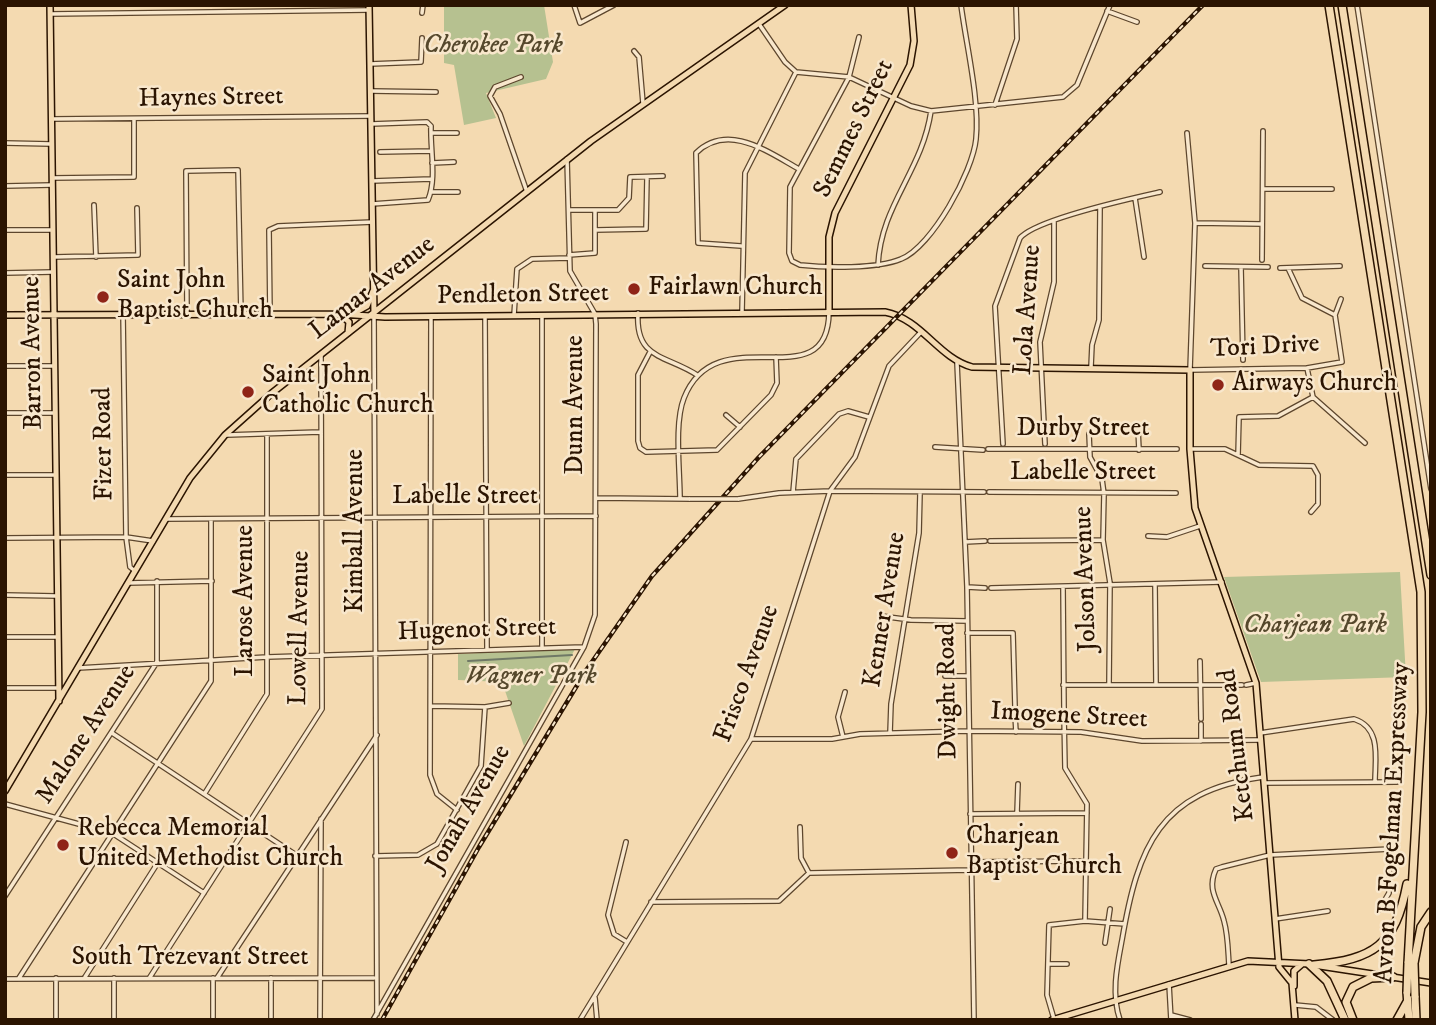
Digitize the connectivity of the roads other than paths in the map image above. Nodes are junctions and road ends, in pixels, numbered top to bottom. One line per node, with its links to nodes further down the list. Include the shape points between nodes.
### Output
1 (50, 5): 16 (main road, Barron Avenue)
2 (422, 5): 15 (street)
3 (574, 5): 12 (street, via 580,23)
4 (785, 5): 18 (main road, Lamar Avenue)
5 (911, 5): 28 (main road, Semmes Street, via 914,41 910,65)
6 (961, 5): 31 (street)
7 (1016, 5): 30 (street, via 1017,39)
8 (1110, 5): 14 (street)
9 (1329, 5): 262 (highway, Avron B Fogelman Expressway, via 1422,592 1422,712)
10 (1342, 5): 181 (highway)
11 (1357, 5): 151 (street)
12 (614, 6)
13 (369, 7): 16 (street); 22 (main road, Kimball Avenue)
14 (1107, 11): 17 (street); 30 (street, via 1071,93)
15 (422, 13)
16 (50, 14): 34 (main road, Barron Avenue)
17 (1137, 22)
18 (759, 24): 23 (street); 29 (main road, Lamar Avenue)
19 (859, 37): 25 (street)
20 (422, 38): 22 (street, via 421,62)
21 (634, 51): 29 (street, via 639,57)
22 (370, 64): 26 (main road, Kimball Avenue)
23 (796, 72): 25 (street); 43 (street)
24 (521, 77): 60 (street, via 495,87 490,96)
25 (849, 77): 28 (street); 49 (street)
26 (371, 91): 27 (street); 33 (main road, Kimball Avenue)
27 (436, 92)
28 (895, 97): 32 (street); 82 (main road, Semmes Street, via 835,213)
29 (643, 103): 46 (main road, Lamar Avenue)
30 (995, 105): 31 (street)
31 (974, 107): 32 (street); 83 (street, via 976,140 952,205 904,258)
32 (931, 111): 83 (street, via 921,154 886,219)
33 (371, 116): 35 (street, Haynes Street); 36 (main road, Kimball Avenue)
34 (52, 119): 35 (street, Haynes Street); 42 (main road, Barron Avenue)
35 (134, 120): 53 (street, via 134,177)
36 (371, 124): 38 (street, via 427,122); 54 (main road, Kimball Avenue)
37 (1263, 131): 56 (street)
38 (431, 133): 39 (street); 44 (street)
39 (457, 133)
40 (1187, 133): 71 (street, Ketchum Road)
41 (5, 143): 42 (street)
42 (51, 144): 53 (main road, Barron Avenue)
43 (757, 146): 49 (street); 76 (street, via 742,187); 76 (street, via 738,139 703,146 696,153 698,243)
44 (432, 151): 45 (street); 48 (street)
45 (380, 152)
46 (567, 159): 60 (main road, Lamar Avenue); 67 (street, Dunn Avenue)
47 (454, 162): 48 (street)
48 (432, 163): 52 (street)
49 (799, 169): 82 (street, via 788,200 789,253 800,265)
50 (647, 176): 51 (street); 68 (street, via 630,177 630,194 622,207); 75 (street, via 647,227)
51 (663, 176)
52 (431, 179): 54 (street); 58 (street)
53 (52, 181): 55 (street); 74 (main road, Barron Avenue)
54 (372, 181): 63 (main road, Kimball Avenue)
55 (5, 186)
56 (1263, 189): 57 (street); 72 (street)
57 (1332, 189)
58 (432, 192): 59 (street); 63 (street, via 428,200)
59 (458, 192)
60 (527, 192): 100 (main road, Lamar Avenue)
61 (1160, 192): 62 (street)
62 (1135, 198): 66 (street); 80 (street)
63 (372, 204): 70 (main road, Kimball Avenue)
64 (94, 205): 78 (street)
65 (137, 208): 78 (street, via 138,255)
66 (1100, 208): 69 (street); 121 (street, via 1099,320)
67 (568, 210): 68 (street); 79 (street, Dunn Avenue)
68 (595, 210): 75 (street)
69 (1054, 221): 122 (street, via 1032,229 1017,243 998,294); 123 (street, Lola Avenue, via 1054,282 1043,325)
70 (373, 222): 92 (main road, Kimball Avenue); 104 (street, via 269,230)
71 (1195, 223): 72 (street); 125 (street, Ketchum Road)
72 (1262, 223): 81 (street)
73 (5, 230): 74 (street)
74 (52, 230): 77 (main road, Barron Avenue)
75 (595, 230): 79 (street, via 595,253)
76 (741, 247): 97 (street)
77 (53, 257): 78 (street); 90 (main road, Barron Avenue)
78 (96, 257)
79 (569, 257): 101 (street, Dunn Avenue, via 576,284); 105 (street, via 532,259 517,269)
80 (1144, 257)
81 (1262, 260)
82 (828, 265): 83 (street); 94 (main road, Semmes Street)
83 (878, 265)
84 (1205, 266): 86 (street)
85 (1339, 266): 89 (street)
86 (1241, 267): 87 (street); 117 (street)
87 (1268, 267)
88 (1280, 268): 89 (street)
89 (1288, 268): 107 (street, via 1302,298)
90 (53, 272): 91 (street); 103 (main road, Barron Avenue)
91 (5, 273)
92 (374, 288): 99 (main road, via 364,309); 100 (main road, Kimball Avenue)
93 (1341, 299): 107 (street)
94 (829, 312): 97 (main road, Pendleton Street); 112 (main road, Pendleton Street, via 895,314); 116 (street, via 829,330 813,353)
95 (123, 313): 103 (main road, Pendleton Street); 108 (main road, Pendleton Street); 174 (street, Fizer Road)
96 (638, 313): 97 (main road, Pendleton Street); 101 (main road, Pendleton Street); 114 (street, via 639,334)
97 (742, 313)
98 (340, 314): 99 (main road, Pendleton Street); 104 (main road, Pendleton Street); 113 (main road, via 349,322)
99 (351, 314): 100 (main road, Pendleton Street)
100 (374, 314): 110 (main road, Pendleton Street); 113 (main road, Lamar Avenue); 165 (street, Kimball Avenue)
101 (595, 314): 106 (main road, Pendleton Street); 160 (street, Dunn Avenue)
102 (5, 315): 103 (main road, Pendleton Street)
103 (53, 315): 120 (main road, Barron Avenue)
104 (270, 315): 109 (main road, Pendleton Street)
105 (514, 315): 106 (main road, Pendleton Street); 111 (main road, Pendleton Street)
106 (542, 315): 163 (street)
107 (1335, 315): 124 (street, Tori Drive, via 1342,362)
108 (187, 316): 109 (main road, Pendleton Street); 109 (street, via 186,171 238,170)
109 (241, 316)
110 (431, 316): 111 (main road, Pendleton Street); 166 (street)
111 (485, 316): 167 (street)
112 (922, 331): 118 (main road, Pendleton Street); 131 (street, Frisco Avenue, via 890,366)
113 (348, 333): 115 (main road, Lamar Avenue)
114 (650, 352): 126 (street); 147 (street, via 638,375 640,448 646,452)
115 (321, 354): 134 (street, Lowell Avenue); 137 (main road, Lamar Avenue)
116 (776, 356): 126 (street, via 722,360); 132 (street, via 777,383 771,395)
117 (1242, 360)
118 (957, 363): 122 (main road); 144 (street, Dwight Road)
119 (5, 366): 120 (street)
120 (54, 366): 129 (main road, Barron Avenue)
121 (1091, 367): 123 (main road); 125 (main road)
122 (999, 368): 123 (main road); 139 (street)
123 (1040, 368): 140 (street, Lola Avenue)
124 (1307, 368): 125 (street, Tori Drive); 127 (street)
125 (1190, 370): 143 (main road, Ketchum Road)
126 (698, 375): 147 (street, via 680,413)
127 (1314, 397): 138 (street); 148 (street, via 1278,416 1239,417)
128 (5, 413): 129 (street)
129 (54, 413): 150 (main road, Barron Avenue)
130 (726, 415): 132 (street)
131 (869, 417): 152 (street, Frisco Avenue, via 855,457); 153 (street, via 848,411 839,414 796,459)
132 (740, 428): 147 (street, via 717,450)
133 (1138, 429): 146 (street)
134 (320, 432): 135 (street); 169 (street, Lowell Avenue)
135 (267, 433): 137 (street); 168 (street, Larose Avenue)
136 (1089, 434): 145 (street, Jolson Avenue)
137 (225, 435): 170 (main road, Lamar Avenue, via 194,473)
138 (1364, 443)
139 (1003, 444)
140 (1045, 444)
141 (935, 447): 144 (street, Durby Street)
142 (1177, 449): 146 (street, Durby Street)
143 (1190, 449): 148 (street, via 1225,449); 172 (main road, Ketchum Road, via 1192,492)
144 (962, 450): 145 (street, Durby Street); 154 (street, Dwight Road)
145 (1090, 450): 146 (street, Durby Street); 159 (street, Jolson Avenue)
146 (1139, 450)
147 (680, 451): 161 (street)
148 (1237, 455): 162 (street, via 1259,465 1313,466 1318,475 1318,504)
149 (5, 475): 150 (street)
150 (55, 475): 176 (main road, Barron Avenue)
151 (1431, 489)
152 (830, 491): 153 (street, Labelle Street); 157 (street, Labelle Street); 236 (street, Frisco Avenue)
153 (793, 492): 161 (street, Labelle Street, bridge, via 738,499)
154 (964, 492): 155 (street, Labelle Street); 157 (street, Labelle Street); 179 (street, Dwight Road)
155 (984, 492)
156 (989, 492): 159 (street, Labelle Street)
157 (920, 493): 196 (street, Kenner Avenue, via 919,533)
158 (1176, 493): 159 (street, Labelle Street)
159 (1104, 494): 177 (street, Jolson Avenue)
160 (597, 498): 161 (street, Labelle Street); 164 (street, Dunn Avenue)
161 (680, 499)
162 (1311, 512)
163 (541, 516): 164 (street, Labelle Street); 167 (street, Labelle Street); 202 (street)
164 (597, 516): 194 (street, Dunn Avenue)
165 (377, 517): 166 (street, Labelle Street); 169 (street, Labelle Street); 205 (street, Kimball Avenue)
166 (431, 517): 167 (street, Labelle Street); 204 (street)
167 (487, 517): 203 (street)
168 (266, 518): 169 (street, Labelle Street); 171 (street, Labelle Street); 207 (street, Larose Avenue)
169 (322, 518): 206 (street, Lowell Avenue)
170 (166, 519): 171 (street, Labelle Street); 178 (main road, Lamar Avenue)
171 (211, 520): 183 (street)
172 (1202, 526): 173 (street, via 1167,537); 184 (main road, Ketchum Road)
173 (1148, 536)
174 (126, 537): 176 (street); 178 (street); 180 (street, Fizer Road, via 130,567)
175 (5, 538): 176 (street)
176 (55, 538): 193 (main road, Barron Avenue)
177 (1103, 540): 179 (street); 186 (street, Jolson Avenue)
178 (153, 541): 180 (main road, Lamar Avenue)
179 (965, 542): 188 (street, Dwight Road)
180 (135, 571): 185 (main road, Lamar Avenue)
181 (1431, 575)
182 (157, 581): 183 (street); 185 (street); 210 (street, Malone Avenue)
183 (212, 581): 208 (street)
184 (1222, 582): 187 (street); 214 (main road, Ketchum Road)
185 (128, 583): 211 (main road, Lamar Avenue)
186 (1110, 583): 187 (street); 190 (street); 215 (street, Jolson Avenue)
187 (1155, 583): 216 (street)
188 (967, 587): 191 (street); 197 (street, Dwight Road)
189 (991, 587): 190 (street)
190 (1063, 587): 218 (street)
191 (985, 588)
192 (5, 594): 193 (street)
193 (56, 596): 199 (main road, Barron Avenue)
194 (595, 615): 201 (street, Jonah Avenue)
195 (881, 616): 196 (street)
196 (905, 620): 197 (street); 232 (street, Kenner Avenue)
197 (967, 621): 198 (street, Dwight Road)
198 (967, 633): 213 (street, Dwight Road); 226 (street, via 1013,633)
199 (58, 636): 200 (street); 220 (main road, Barron Avenue)
200 (5, 637)
201 (584, 647): 202 (street, Hugenot Street); 303 (street, Jonah Avenue)
202 (541, 648): 203 (street, Hugenot Street)
203 (486, 650): 204 (street, Hugenot Street)
204 (431, 652): 205 (street, Hugenot Street); 224 (street)
205 (377, 653): 206 (street, Hugenot Street); 233 (street, Kimball Avenue)
206 (322, 655): 207 (street, Hugenot Street); 252 (street, Lowell Avenue, via 319,719)
207 (267, 657): 208 (street, Hugenot Street); 244 (street, Larose Avenue, via 263,705)
208 (212, 659): 210 (street, Hugenot Street); 238 (street, via 211,681)
209 (1200, 661): 217 (street)
210 (157, 662): 211 (street, Hugenot Street); 231 (street, Malone Avenue)
211 (78, 667): 222 (main road, Lamar Avenue)
212 (945, 676): 213 (street)
213 (967, 676): 228 (street, Dwight Road)
214 (1256, 683): 217 (street); 235 (main road, Ketchum Road)
215 (1110, 684): 216 (street); 218 (street)
216 (1156, 684): 217 (street)
217 (1200, 684): 237 (street)
218 (1063, 685): 230 (street)
219 (5, 688): 220 (street)
220 (58, 688): 222 (main road, Barron Avenue)
221 (845, 692): 234 (street, via 838,717)
222 (59, 701): 243 (main road, Lamar Avenue)
223 (509, 703): 225 (street)
224 (431, 706): 225 (street); 246 (street, via 432,785 441,799)
225 (485, 707): 246 (street, via 482,761)
226 (1015, 708)
227 (1016, 715): 229 (street)
228 (969, 731): 229 (street, Imogene Street); 232 (street, Imogene Street); 249 (street, Dwight Road)
229 (1016, 732): 230 (street, Imogene Street)
230 (1064, 732): 237 (street, Imogene Street, via 1135,741); 248 (street, via 1065,768 1087,804)
231 (112, 733): 238 (street); 250 (street, Malone Avenue)
232 (890, 733): 234 (street, Imogene Street)
233 (377, 734): 251 (street); 258 (street, Kimball Avenue)
234 (843, 737): 236 (street, Imogene Street)
235 (1260, 737): 237 (street, Imogene Street); 239 (main road, Ketchum Road); 240 (street, Imogene Street, via 1354,719 1364,722 1375,740)
236 (751, 739): 267 (street, Frisco Avenue)
237 (1201, 741)
238 (158, 763): 244 (street); 254 (street)
239 (1263, 780): 240 (street); 257 (main road, Ketchum Road); 275 (street, via 1211,790 1162,822 1133,877)
240 (1375, 782): 241 (street)
241 (1397, 782)
242 (1018, 784): 247 (street)
243 (5, 791)
244 (205, 793): 252 (street)
245 (5, 804): 250 (street)
246 (457, 810): 258 (street, via 428,852)
247 (1017, 813): 248 (street); 249 (street)
248 (1087, 813): 259 (street)
249 (970, 814): 260 (street, Dwight Road)
250 (57, 816): 254 (street); 266 (street, Malone Avenue)
251 (321, 816): 256 (street); 291 (street)
252 (250, 825): 256 (street); 265 (street, Lowell Avenue)
253 (800, 827): 264 (street, via 801,858)
254 (112, 833): 261 (street); 285 (street)
255 (626, 842): 276 (street, via 608,915 614,934)
256 (296, 855): 289 (street)
257 (1270, 855): 269 (street, via 1390,849 1389,893); 272 (main road, Ketchum Road); 283 (street, via 1216,869 1212,878 1212,896 1224,918)
258 (375, 856): 292 (street, Kimball Avenue)
259 (1086, 861): 260 (street); 273 (street)
260 (971, 862): 263 (street, Dwight Road)
261 (157, 864): 265 (street); 284 (street)
262 (1412, 867): 279 (highway, Avron B Fogelman Expressway); 282 (highway, via 1398,919 1378,945 1351,961)
263 (971, 870): 264 (street); 314 (street, Dwight Road)
264 (809, 873): 267 (street, via 779,901)
265 (204, 893): 288 (street, Lowell Avenue)
266 (5, 896)
267 (650, 902): 276 (street, Frisco Avenue)
268 (1110, 909): 274 (street)
269 (1379, 910)
270 (1328, 911): 272 (street)
271 (1431, 912): 279 (highway, via 1421,927)
272 (1275, 919): 278 (main road, Ketchum Road)
273 (1084, 921): 274 (street); 280 (street, via 1049,925)
274 (1108, 923): 275 (street); 277 (street)
275 (1125, 924): 300 (street)
276 (626, 942): 299 (street, Frisco Avenue)
277 (1105, 943)
278 (1279, 961): 282 (main road); 283 (main road); 297 (main road, Ketchum Road)
279 (1411, 963): 298 (highway, Avron B Fogelman Expressway, bridge)
280 (1049, 964): 281 (street); 305 (street, via 1047,995)
281 (1067, 964)
282 (1309, 964): 293 (main road); 297 (main road, via 1294,971); 319 (highway, via 1327,981)
283 (1229, 965): 296 (main road)
284 (85, 977): 286 (street, South Trezevant Street); 287 (street, South Trezevant Street)
285 (19, 978): 286 (street, South Trezevant Street); 294 (street, South Trezevant Street)
286 (56, 978): 306 (street)
287 (114, 978): 288 (street, South Trezevant Street); 307 (street)
288 (150, 978): 289 (street, South Trezevant Street)
289 (215, 978): 290 (street, South Trezevant Street); 308 (street)
290 (271, 978): 291 (street, South Trezevant Street); 309 (street)
291 (320, 978): 292 (street, South Trezevant Street); 310 (street)
292 (375, 978): 303 (street, Kimball Avenue)
293 (1393, 978): 295 (main road); 320 (highway, via 1371,978 1353,987 1346,1002)
294 (5, 979)
295 (1431, 983)
296 (1169, 984): 300 (main road); 304 (street)
297 (1294, 989): 302 (main road, Ketchum Road)
298 (1411, 994): 301 (highway, Avron B Fogelman Expressway); 323 (highway)
299 (594, 995): 312 (street, Frisco Avenue); 313 (street)
300 (1114, 1000): 305 (main road); 315 (street)
301 (1408, 1002): 321 (highway); 322 (highway, Avron B Fogelman Expressway)
302 (1295, 1005): 317 (main road, Ketchum Road); 318 (street, via 1316,1007)
303 (377, 1014): 311 (street, Jonah Avenue)
304 (1171, 1017): 316 (street)
305 (1053, 1019)
306 (56, 1020)
307 (114, 1020)
308 (213, 1020)
309 (271, 1020)
310 (320, 1020)
311 (373, 1020)
312 (580, 1020)
313 (597, 1020)
314 (974, 1020)
315 (1120, 1020)
316 (1190, 1020)
317 (1295, 1020)
318 (1334, 1020)
319 (1345, 1020)
320 (1353, 1020)
321 (1396, 1020)
322 (1409, 1020)
323 (1416, 1020)

